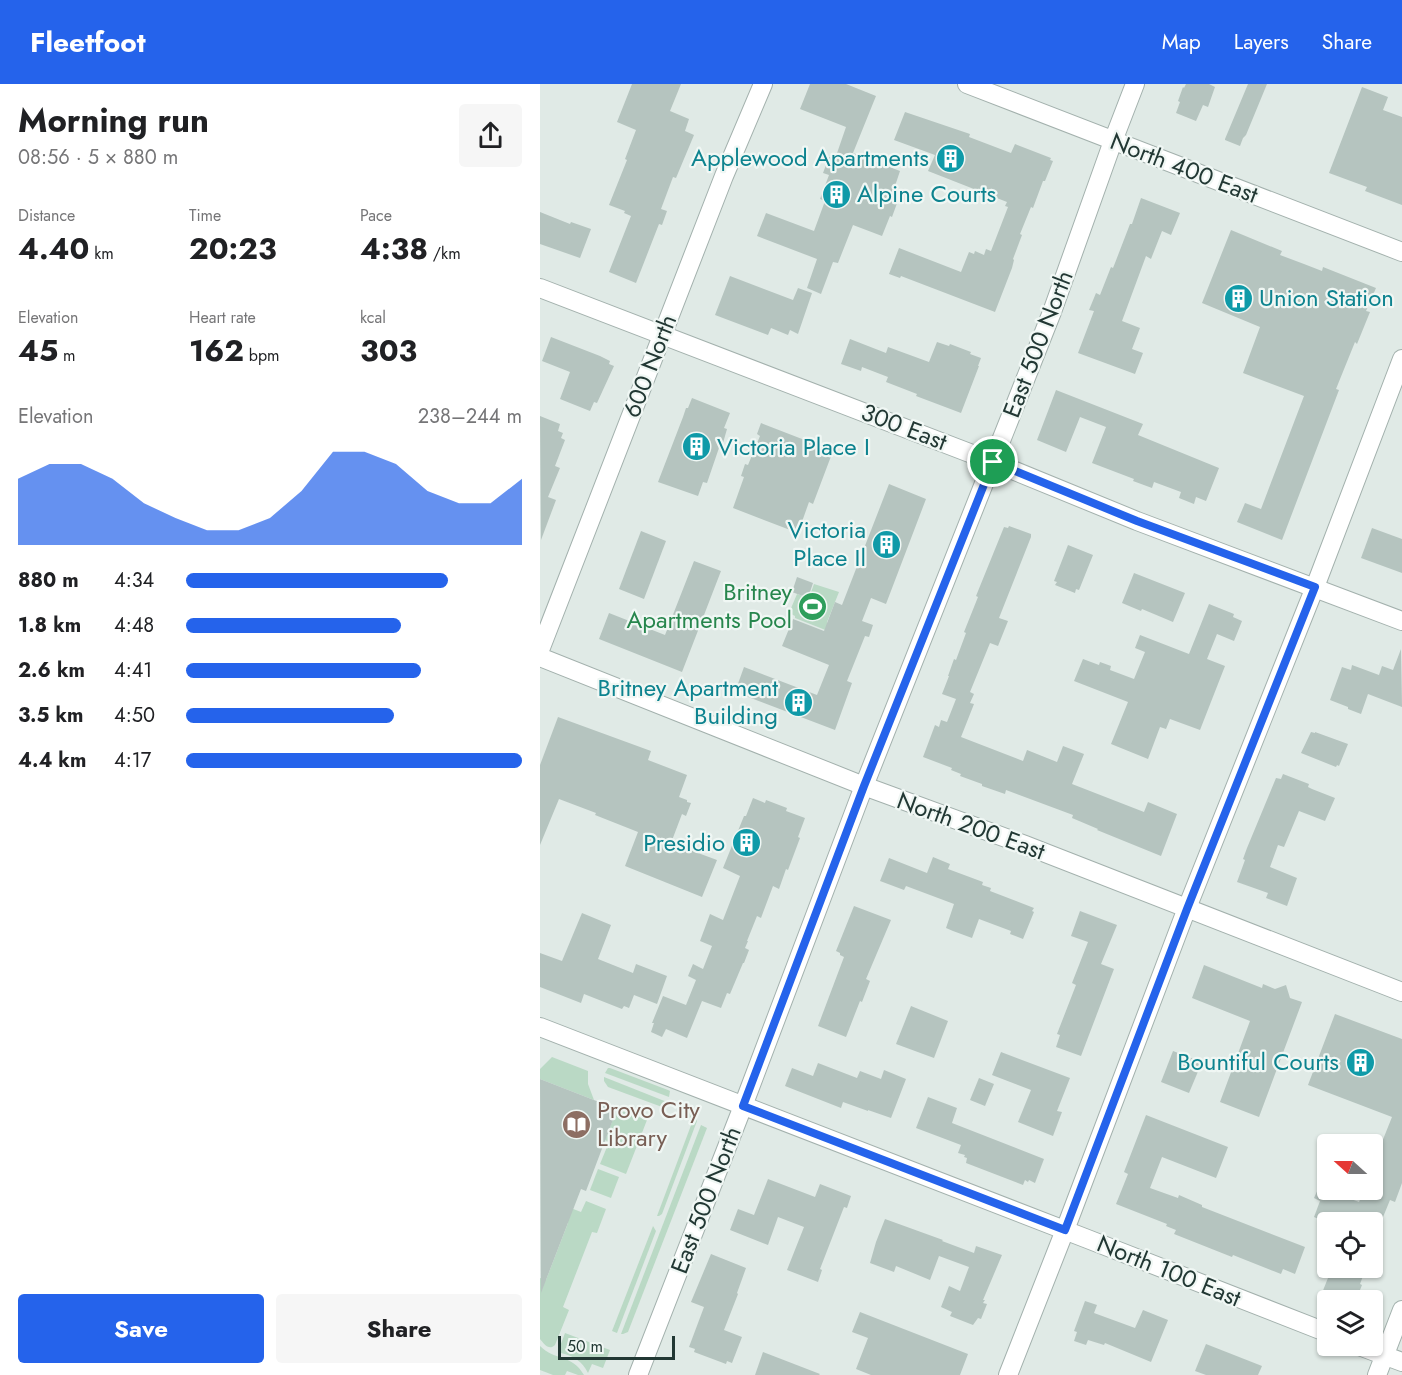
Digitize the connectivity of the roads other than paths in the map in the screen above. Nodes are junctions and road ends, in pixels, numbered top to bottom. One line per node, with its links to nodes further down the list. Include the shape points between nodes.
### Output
1 (763, 84): 7 (street, 600 North)
2 (967, 84): 4 (street, North 400 East)
3 (1135, 84): 4 (street, East 500 North)
4 (1113, 141): 5 (street, North 400 East); 9 (street, East 500 North)
5 (1402, 252)
6 (540, 288): 7 (street, 300 East)
7 (662, 334): 9 (street, 300 East); 12 (street, 600 North)
8 (1402, 359): 10 (street)
9 (993, 462): 10 (street, 300 East); 14 (street, East 500 North)
10 (1315, 587): 11 (street, 300 East); 15 (street)
11 (1402, 621)
12 (540, 650)
13 (540, 657): 14 (street, North 200 East)
14 (864, 786): 15 (street, North 200 East); 18 (street, East 500 North)
15 (1187, 909): 16 (street, North 200 East); 19 (street)
16 (1402, 992)
17 (540, 1027): 18 (street, North 100 East)
18 (743, 1106): 19 (street, North 100 East); 24 (street, East 500 North)
19 (1065, 1230): 21 (street, North 100 East); 25 (street)
20 (1402, 1310): 22 (street)
21 (1317, 1329)
22 (1384, 1355): 23 (street); 26 (street)
23 (1402, 1362)
24 (638, 1375)
25 (1008, 1375)
26 (1377, 1375)

